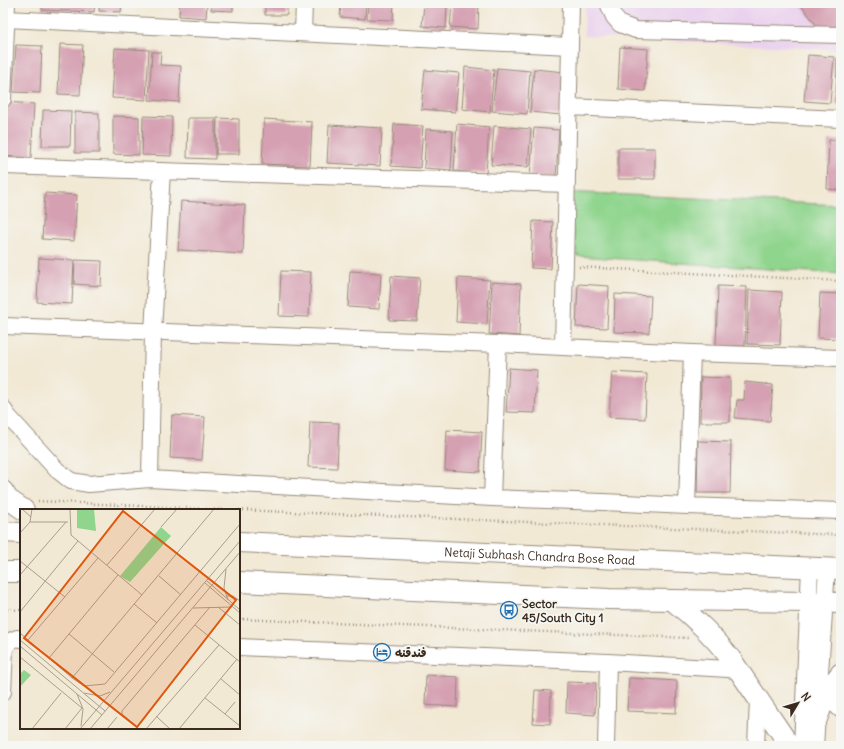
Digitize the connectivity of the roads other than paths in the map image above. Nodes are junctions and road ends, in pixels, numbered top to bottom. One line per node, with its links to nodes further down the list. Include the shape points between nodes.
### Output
1 (7, 3): 5 (street)
2 (304, 3): 6 (street)
3 (571, 3): 8 (street)
4 (608, 3): 7 (street, via 620,24 636,30)
5 (6, 19): 6 (street); 9 (street)
6 (303, 33): 8 (street)
7 (841, 35)
8 (570, 46): 10 (street)
9 (3, 99)
10 (569, 107): 11 (street); 14 (street)
11 (841, 120)
12 (3, 166): 13 (street)
13 (162, 171): 14 (street); 16 (street)
14 (567, 184): 18 (street)
15 (3, 326): 16 (street)
16 (153, 332): 17 (street); 22 (street)
17 (498, 344): 18 (street); 24 (street)
18 (563, 347): 19 (street)
19 (692, 353): 20 (street); 26 (street)
20 (841, 358)
21 (3, 408): 22 (street, via 7,416 57,470 71,481 89,484)
22 (150, 479): 24 (street)
23 (3, 491): 25 (main road, via 8,499)
24 (492, 498): 26 (street)
25 (30, 506)
26 (687, 506): 27 (street)
27 (841, 511)
28 (3, 532): 29 (main road)
29 (20, 532)
30 (240, 542): 31 (main road, Netaji Subhash Chandra Bose Road)
31 (826, 569): 36 (street)
32 (3, 572): 33 (main road)
33 (20, 572)
34 (240, 582): 35 (main road)
35 (672, 600): 36 (main road); 40 (main road, via 706,629)
36 (824, 603): 46 (street); 50 (street)
37 (20, 638): 42 (street, via 10,641 5,648)
38 (240, 647): 39 (street)
39 (608, 662): 40 (street); 47 (street)
40 (738, 671): 44 (main road)
41 (841, 673): 43 (main road)
42 (3, 692)
43 (826, 696): 45 (street); 46 (main road)
44 (758, 699): 48 (street); 49 (main road)
45 (841, 710)
46 (817, 719): 51 (street)
47 (606, 746)
48 (756, 746)
49 (790, 746)
50 (802, 746)
51 (815, 746)

